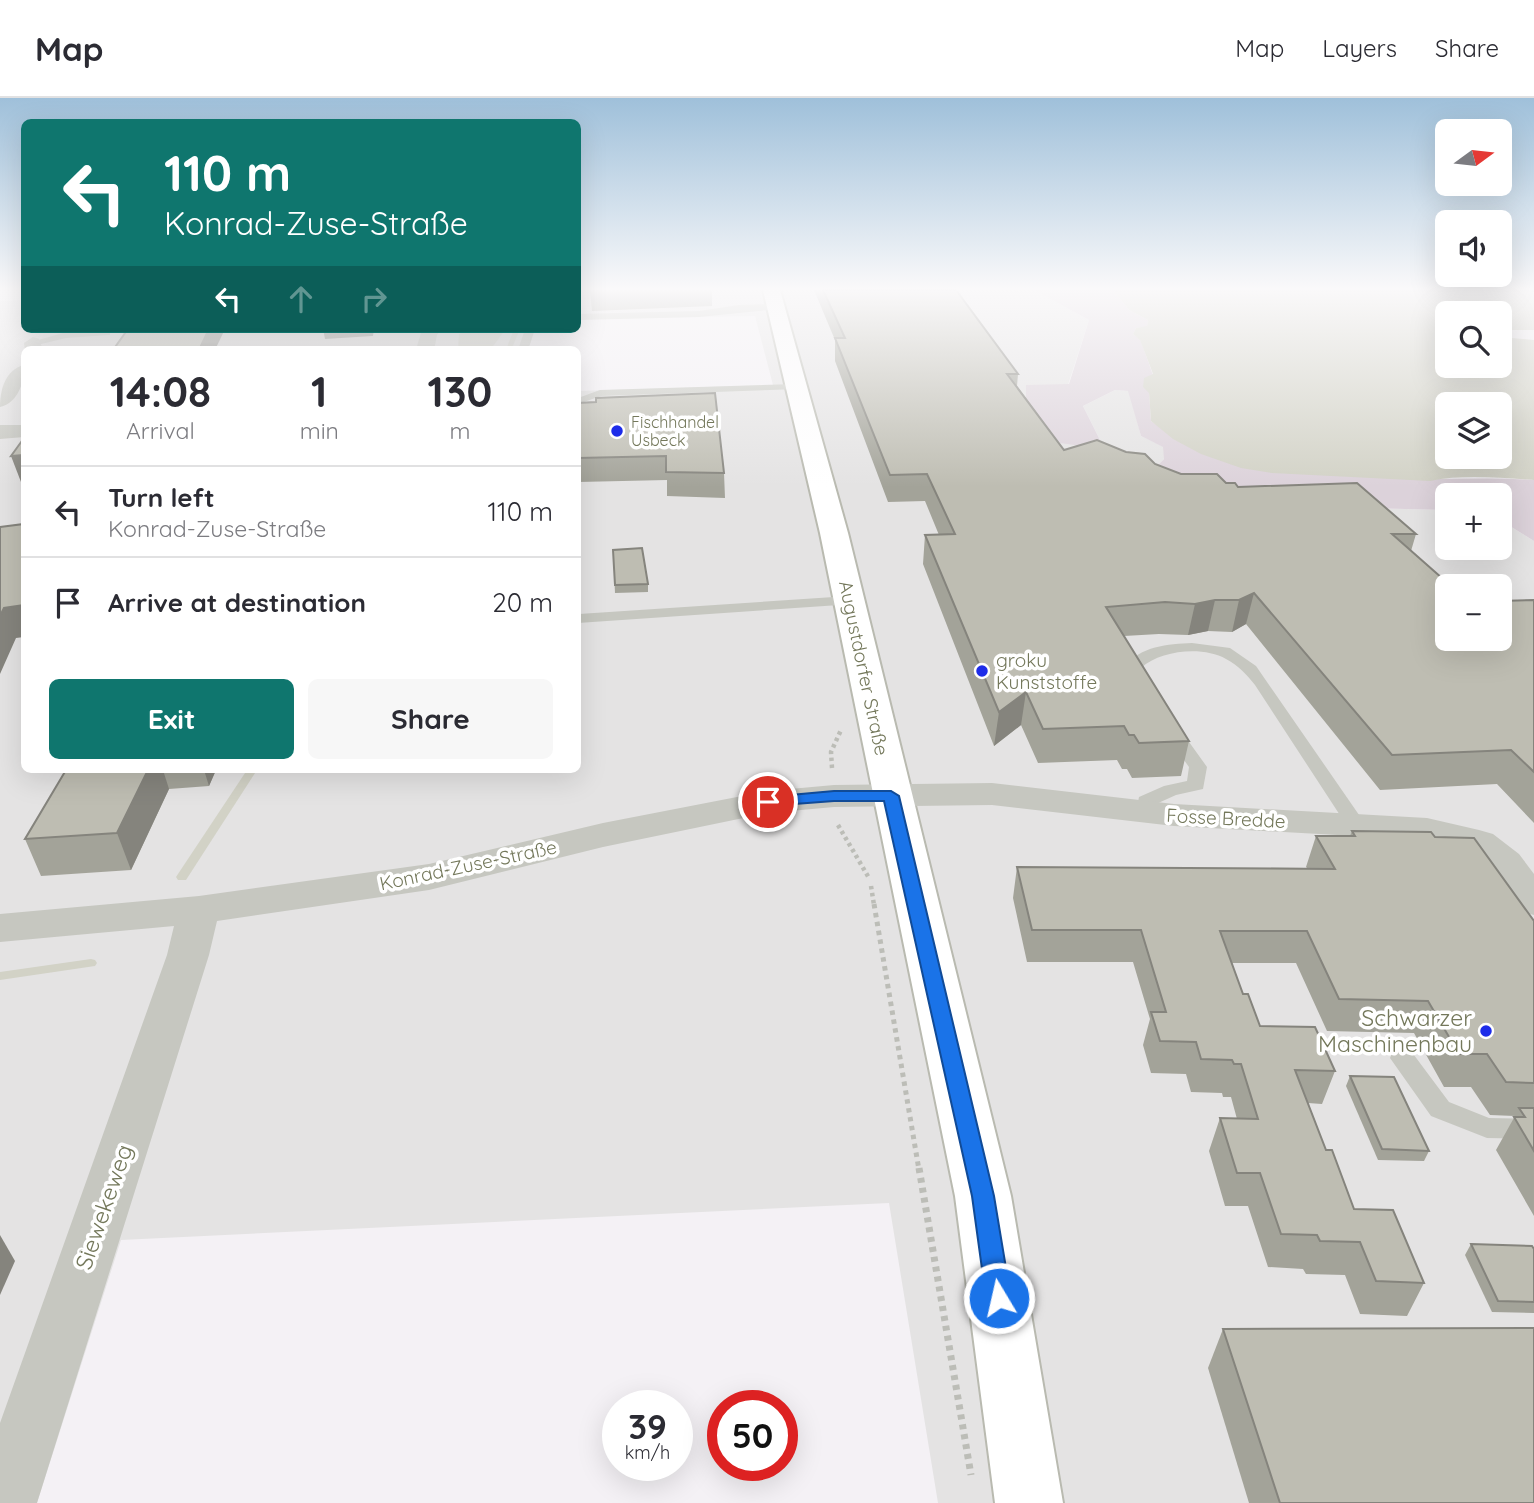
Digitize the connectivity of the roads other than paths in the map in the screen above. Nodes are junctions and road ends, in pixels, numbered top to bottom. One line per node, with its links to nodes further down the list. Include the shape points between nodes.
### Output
1 (782, 356): 3 (main road, Augustdorfer Straße)
2 (21, 375): 5 (street)
3 (794, 387): 4 (lane, via 600,393); 8 (main road, Augustdorfer Straße)
4 (581, 400)
5 (0, 401)
6 (21, 430): 7 (street)
7 (0, 432)
8 (849, 601): 9 (lane); 10 (main road, Augustdorfer Straße)
9 (581, 619)
10 (891, 796): 11 (street, Fosse Bredde, via 992,794); 14 (street, Konrad-Zuse-Straße, via 768,802 429,877); 19 (main road, Augustdorfer Straße, via 983,1196)
11 (1146, 812): 12 (street, Fosse Bredde); 12 (lane, via 1146,801 1156,795 1196,785 1198,767 1133,667 1140,658 1164,650 1191,648 1221,650 1255,674)
12 (1356, 825): 13 (street, Fosse Bredde, via 1427,829 1479,842 1505,863)
13 (1534, 902)
14 (199, 910): 15 (street, Konrad-Zuse-Straße); 18 (street, Siewekeweg, via 188,955)
15 (0, 928)
16 (1402, 1058): 17 (lane, via 1440,1110 1488,1128)
17 (1534, 1129)
18 (4, 1503)
19 (1030, 1503)

